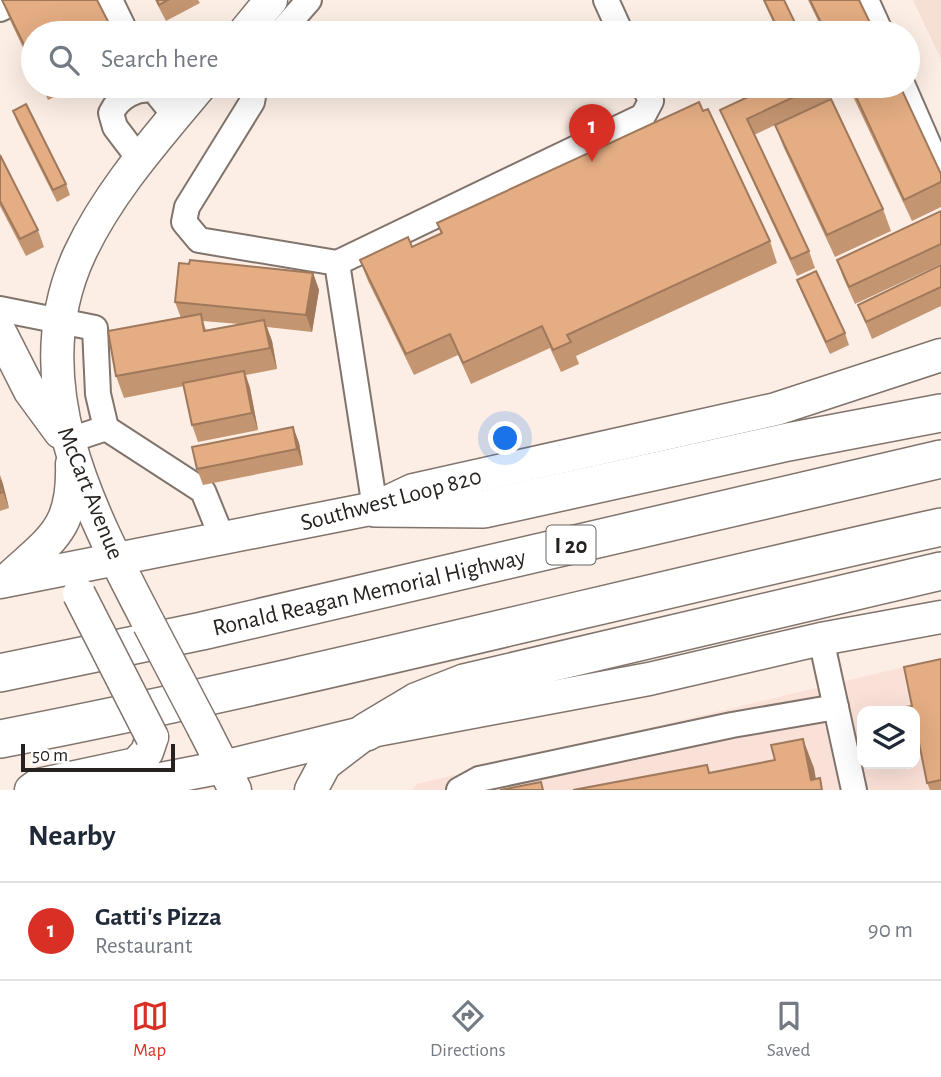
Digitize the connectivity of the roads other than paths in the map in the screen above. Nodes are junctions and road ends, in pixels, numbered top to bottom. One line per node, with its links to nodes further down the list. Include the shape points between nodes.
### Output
1 (19, 0): 7 (street)
2 (110, 0): 8 (street)
3 (271, 0): 9 (main road)
4 (309, 0): 10 (street)
5 (606, 0): 11 (street)
6 (866, 0): 12 (street)
7 (0, 9)
8 (120, 21)
9 (254, 21)
10 (291, 21)
11 (616, 21)
12 (876, 21)
13 (122, 98): 20 (street, via 111,113 115,127)
14 (161, 98): 19 (street)
15 (190, 98): 19 (main road, McCart Avenue)
16 (253, 98): 22 (street, via 187,207 184,222 200,240)
17 (650, 98): 22 (street, via 643,117)
18 (908, 98): 21 (street)
19 (175, 116): 20 (main road, McCart Avenue)
20 (140, 160): 24 (main road, McCart Avenue, via 79,254)
21 (941, 173)
22 (337, 263): 31 (street)
23 (0, 309): 24 (street)
24 (61, 320): 28 (street, via 95,328 98,394); 29 (main road, McCart Avenue, via 54,360 60,414)
25 (0, 331): 29 (main road, via 30,391)
26 (941, 355): 31 (main road, Southwest Loop 820, via 776,410 413,490)
27 (941, 413): 31 (highway, via 484,509)
28 (106, 428): 29 (street); 33 (street, via 203,491)
29 (70, 450): 34 (main road, McCart Avenue); 37 (main road, via 73,496 58,529 36,556)
30 (941, 459): 40 (highway, Ronald Reagan Memorial Highway / I 20, via 202,631)
31 (375, 508): 33 (main road, Southwest Loop 820)
32 (941, 527): 43 (highway, via 112,718)
33 (223, 540): 34 (main road, Southwest Loop 820)
34 (117, 561): 36 (main road, Southwest Loop 820); 44 (main road, McCart Avenue, bridge)
35 (941, 571): 42 (highway, via 464,682 418,701)
36 (51, 574): 37 (main road, Southwest Loop 820); 45 (main road, bridge, via 66,579 79,594 152,737 136,764)
37 (2, 582)
38 (941, 617): 39 (main road)
39 (821, 639): 41 (street); 42 (main road, via 649,679)
40 (0, 673)
41 (836, 707): 48 (street, via 479,779); 49 (street)
42 (366, 732): 44 (main road); 47 (main road, via 325,764)
43 (0, 739)
44 (229, 778): 46 (main road)
45 (31, 790)
46 (104, 790)
47 (311, 790)
48 (459, 790)
49 (855, 790)

